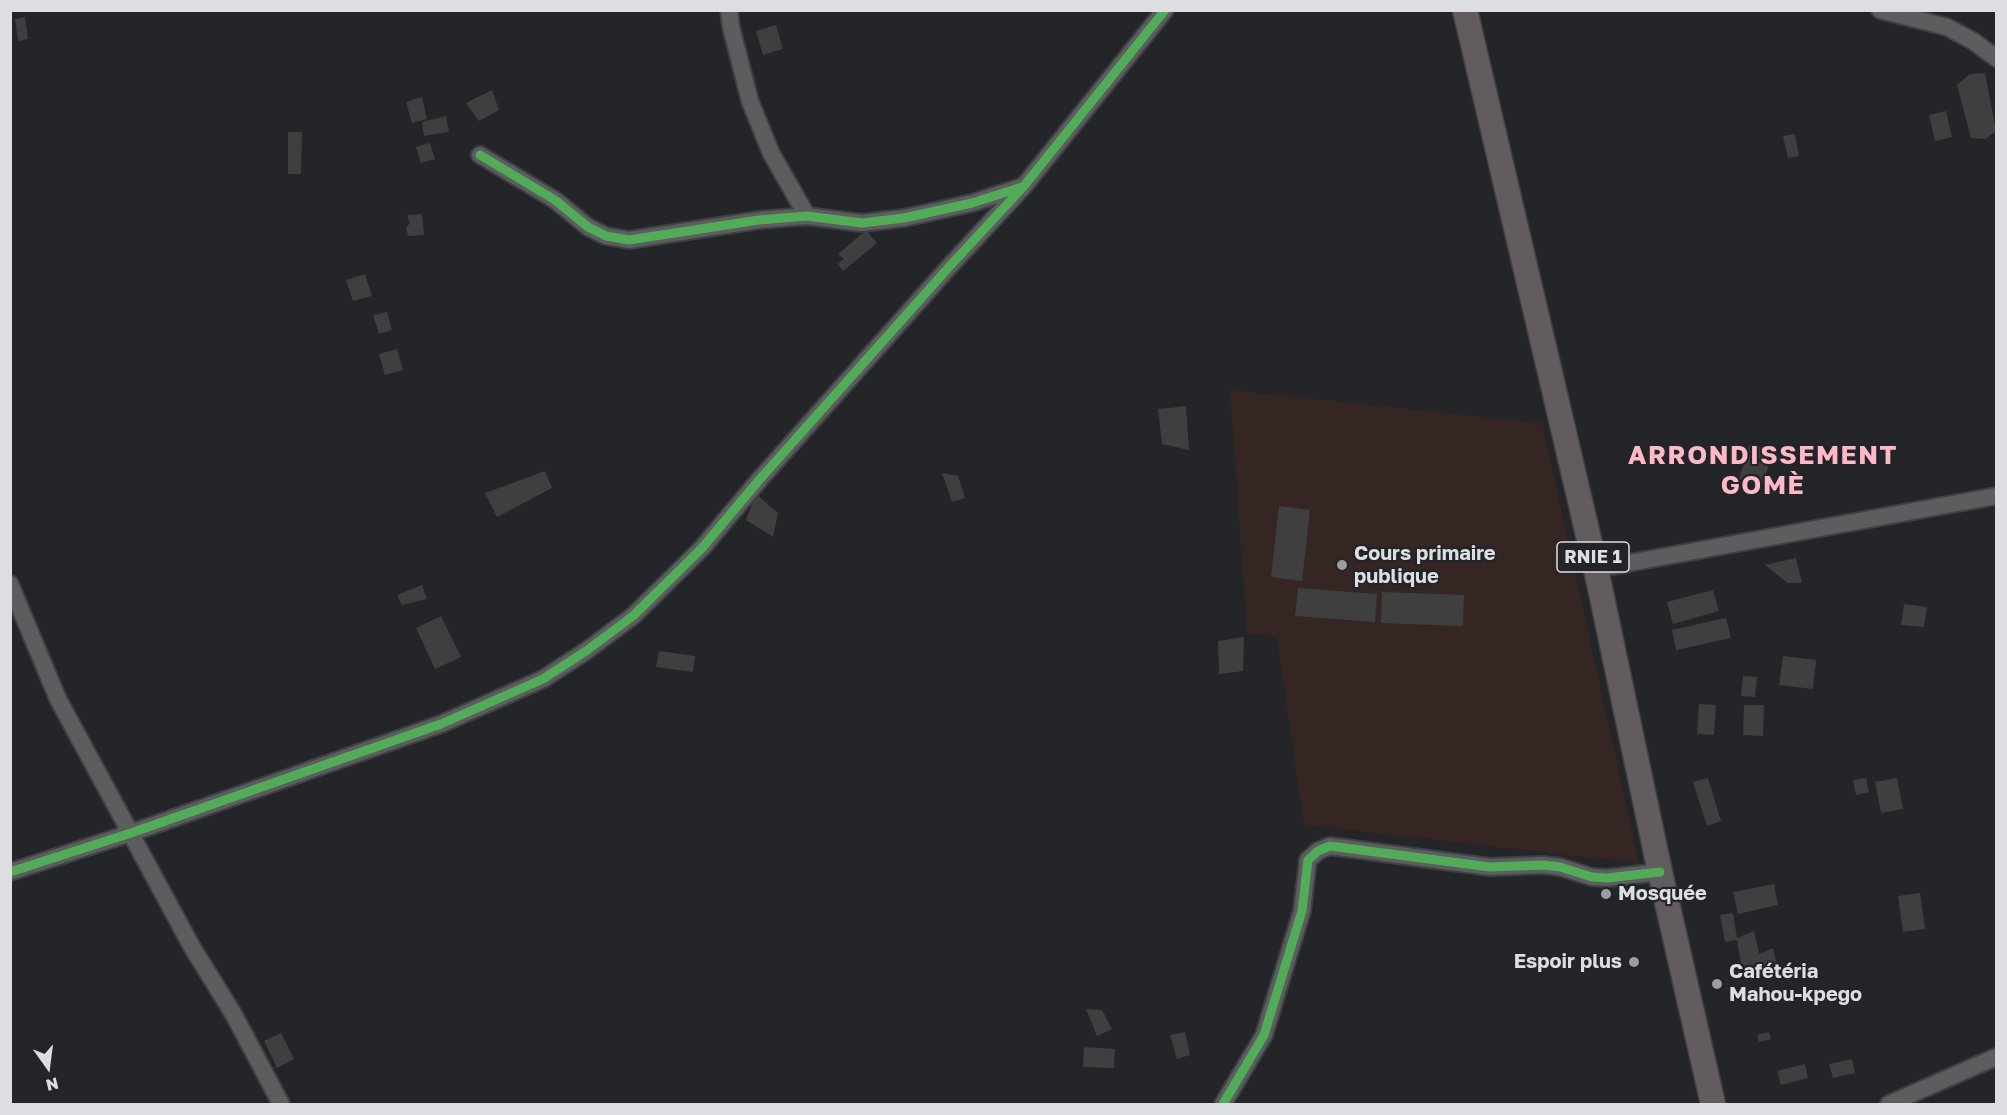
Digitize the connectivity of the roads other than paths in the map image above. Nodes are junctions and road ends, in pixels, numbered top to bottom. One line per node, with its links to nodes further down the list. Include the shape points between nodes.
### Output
1 (729, 10): 8 (street, via 750,101 771,153)
2 (1165, 10): 7 (street)
3 (1465, 10): 10 (highway, RNIE 1)
4 (1880, 10): 5 (street, via 1947,27)
5 (1996, 58)
6 (480, 155): 8 (street, via 606,236 629,240 759,219)
7 (1024, 186): 8 (street, via 972,203 904,218 862,223); 12 (street, via 702,548 633,616 586,651 543,679 441,724)
8 (807, 216)
9 (1996, 496): 10 (street)
10 (1596, 569): 14 (highway, RNIE 1)
11 (10, 584): 12 (street, via 58,699)
12 (130, 833): 13 (street); 16 (street)
13 (10, 872)
14 (1660, 872): 17 (street, via 1607,878 1543,865 1490,867 1330,846 1318,851 1308,860 1302,911 1264,1035); 18 (highway, RNIE 1)
15 (1996, 1057): 19 (street)
16 (281, 1104)
17 (1223, 1104)
18 (1713, 1104)
19 (1889, 1104)

